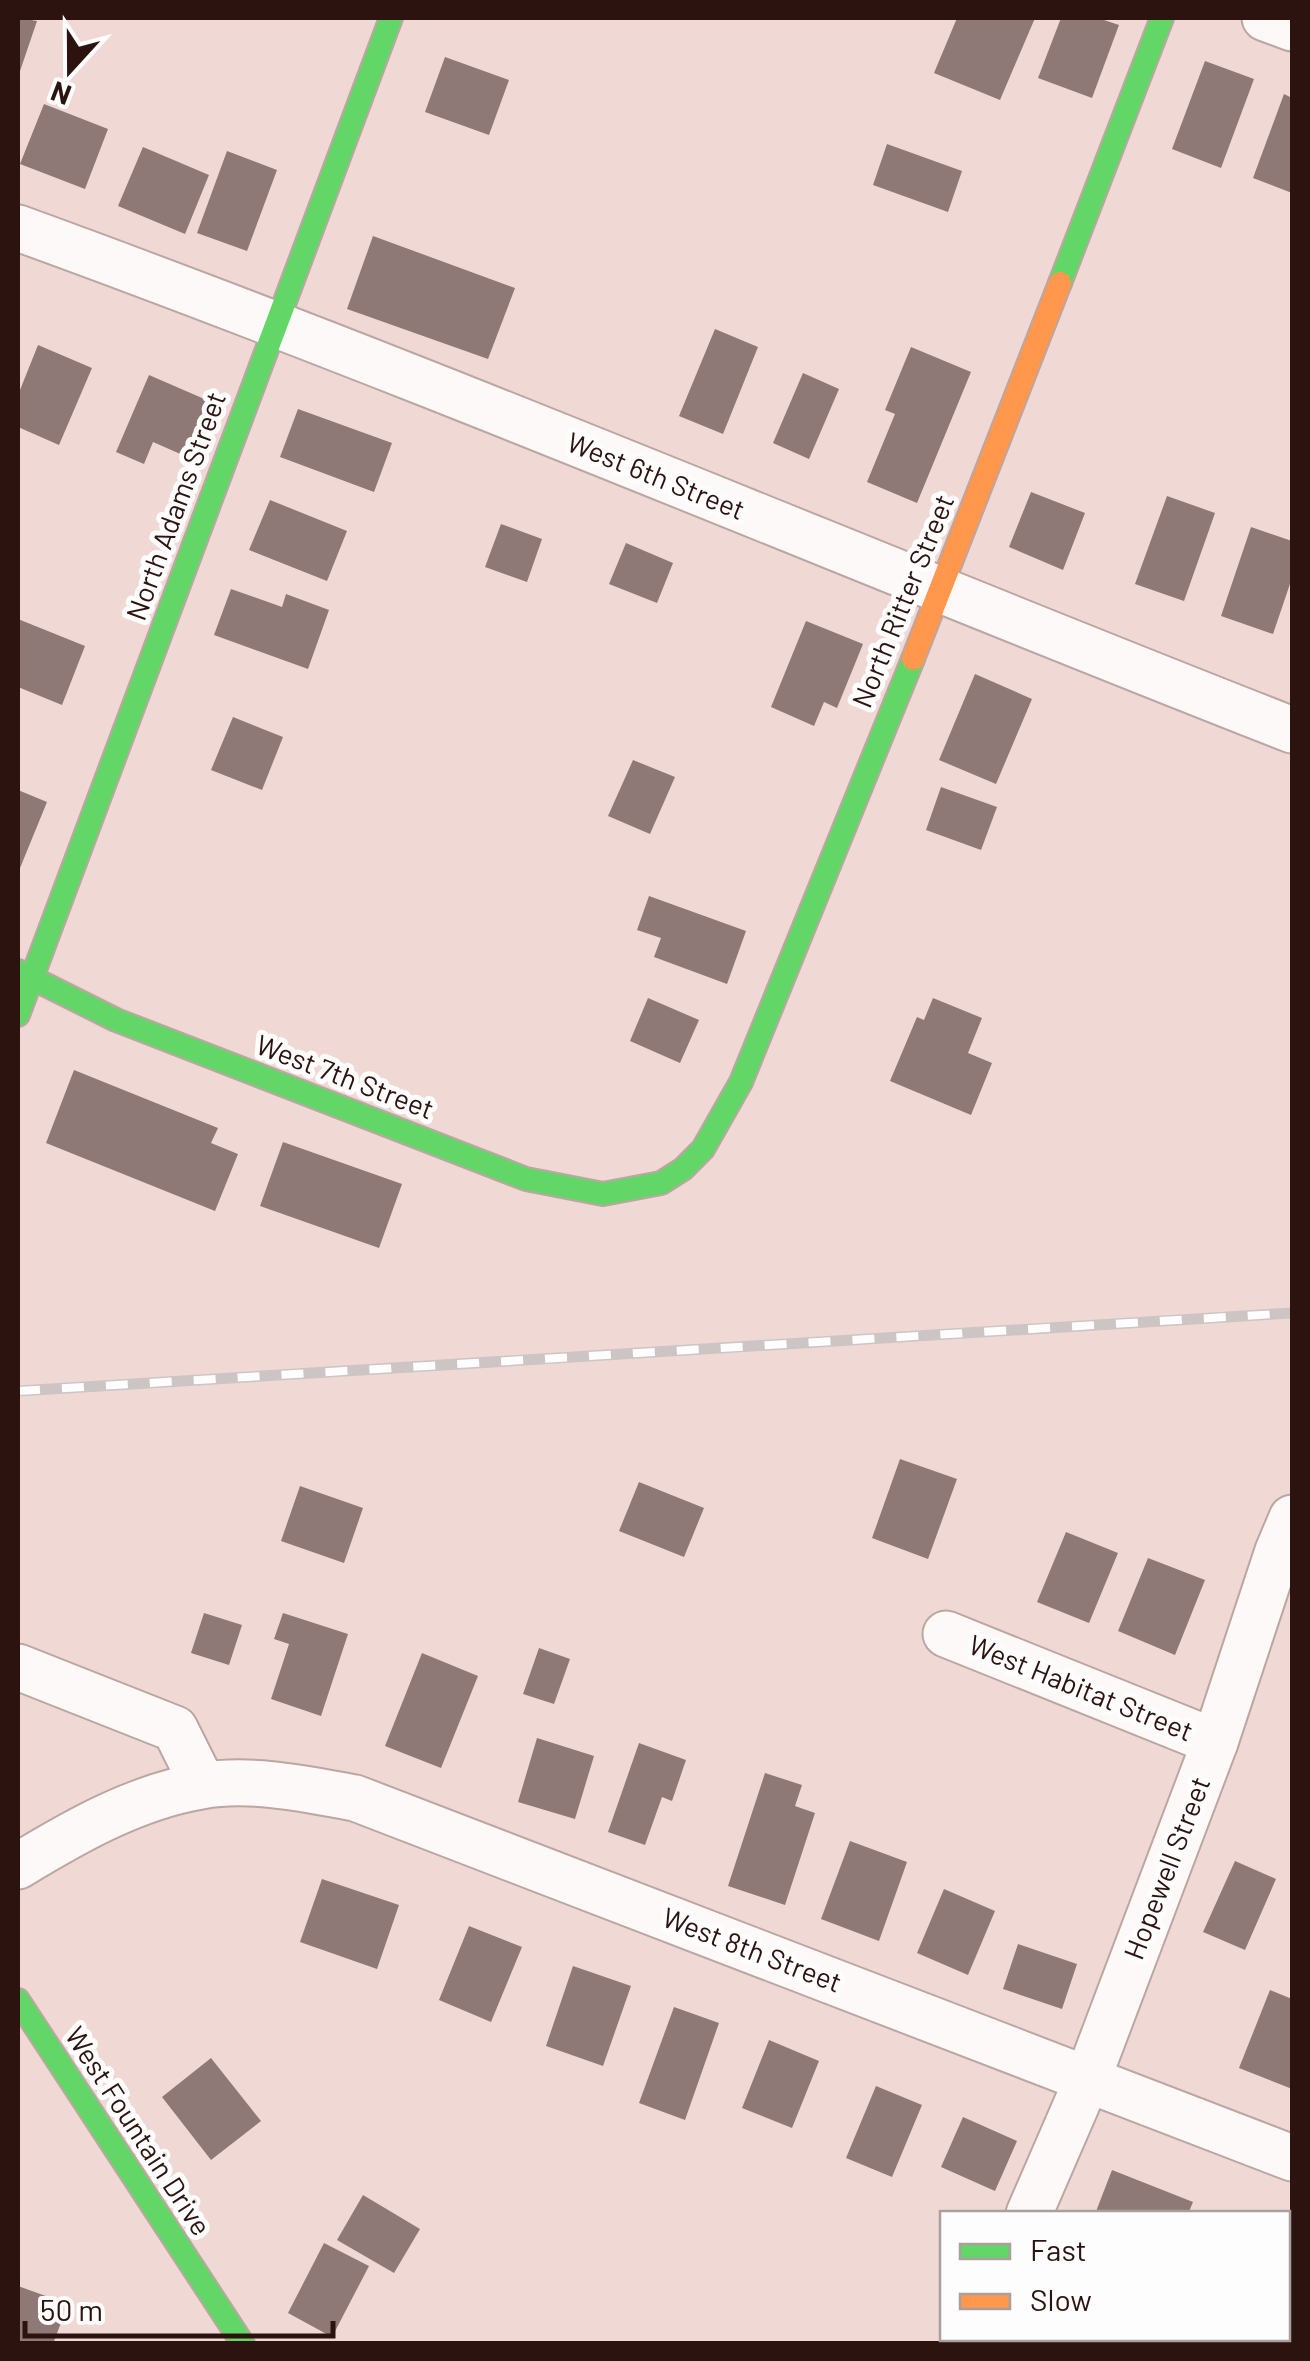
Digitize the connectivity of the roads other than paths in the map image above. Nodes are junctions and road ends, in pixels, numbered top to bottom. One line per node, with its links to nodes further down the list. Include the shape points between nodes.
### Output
1 (390, 18): 6 (street, North Adams Street)
2 (1162, 18): 7 (street, North Ritter Street)
3 (1264, 18): 4 (street)
4 (1292, 28)
5 (18, 228): 6 (street, West 6th Street)
6 (276, 323): 7 (street, West 6th Street); 9 (street, North Adams Street)
7 (940, 592): 8 (street, West 6th Street); 11 (street, North Ritter Street, via 741,1082 703,1149)
8 (1292, 730)
9 (24, 974): 10 (street, North Adams Street); 11 (street, West 7th Street, via 116,1020 526,1179 604,1194)
10 (18, 1015)
11 (661, 1183)
12 (1292, 1518): 15 (street, Hopewell Street)
13 (946, 1634): 15 (street, West Habitat Street)
14 (18, 1667): 16 (street, via 175,1728)
15 (1215, 1742): 19 (street, Hopewell Street)
16 (202, 1785): 17 (street, West 8th Street, via 103,1817); 19 (street, West 8th Street, via 263,1784 355,1798)
17 (18, 1866)
18 (18, 2000): 22 (street, West Fountain Drive)
19 (1088, 2078): 20 (street, West 8th Street); 21 (street, Hopewell Street)
20 (1292, 2158)
21 (1031, 2211)
22 (243, 2344)

